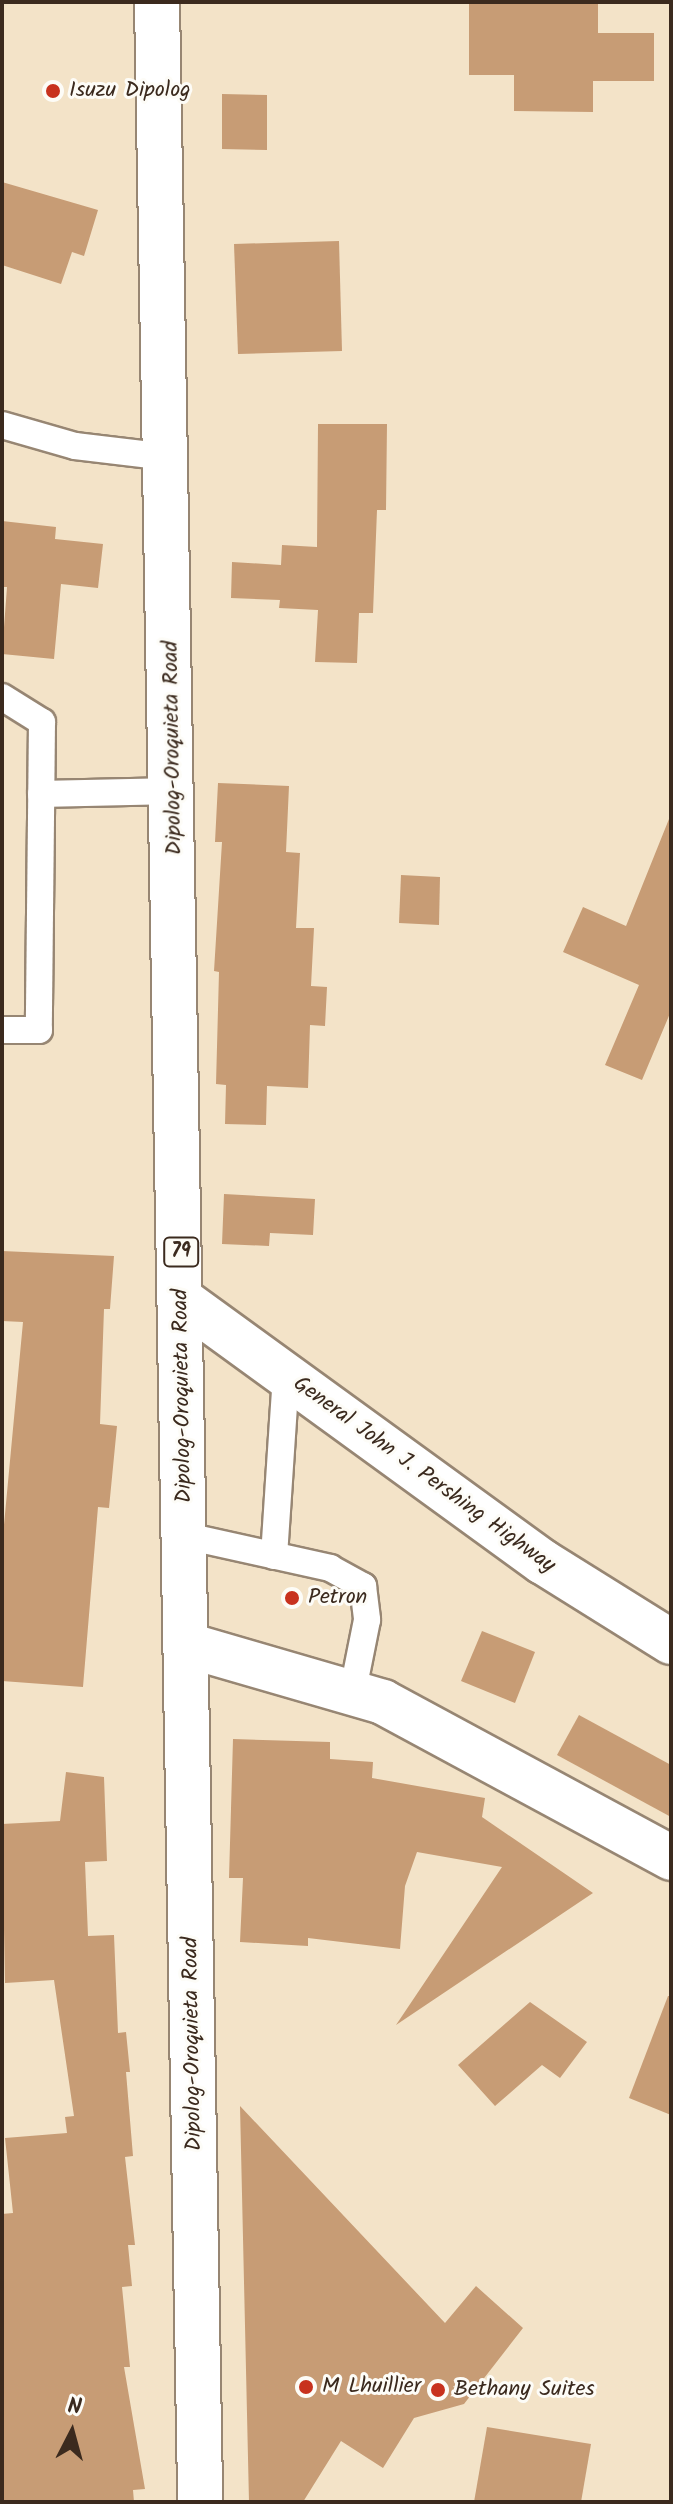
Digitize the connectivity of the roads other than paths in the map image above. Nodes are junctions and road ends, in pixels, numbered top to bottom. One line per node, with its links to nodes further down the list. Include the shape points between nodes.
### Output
1 (157, 2): 3 (main road, Dipolog-Oroquieta Road / 79)
2 (2, 425): 3 (lane, via 75,446)
3 (167, 457): 5 (main road, Dipolog-Oroquieta Road / 79)
4 (2, 697): 6 (lane, via 42,722)
5 (174, 791): 6 (lane); 8 (main road, Dipolog-Oroquieta Road / 79)
6 (41, 794): 7 (lane, via 39,1030)
7 (2, 1030)
8 (182, 1300): 9 (main road, General John J. Pershing Highway); 10 (main road, Dipolog-Oroquieta Road / 79)
9 (286, 1375): 11 (lane); 12 (main road, General John J. Pershing Highway, via 543,1562)
10 (186, 1536): 11 (lane); 13 (main road, Dipolog-Oroquieta Road / 79)
11 (274, 1556): 14 (lane, via 330,1568 363,1586 367,1620)
12 (671, 1642)
13 (187, 1645): 14 (main road); 16 (main road, Dipolog-Oroquieta Road / 79)
14 (353, 1690): 15 (main road, via 410,1714)
15 (671, 1858)
16 (200, 2502)

